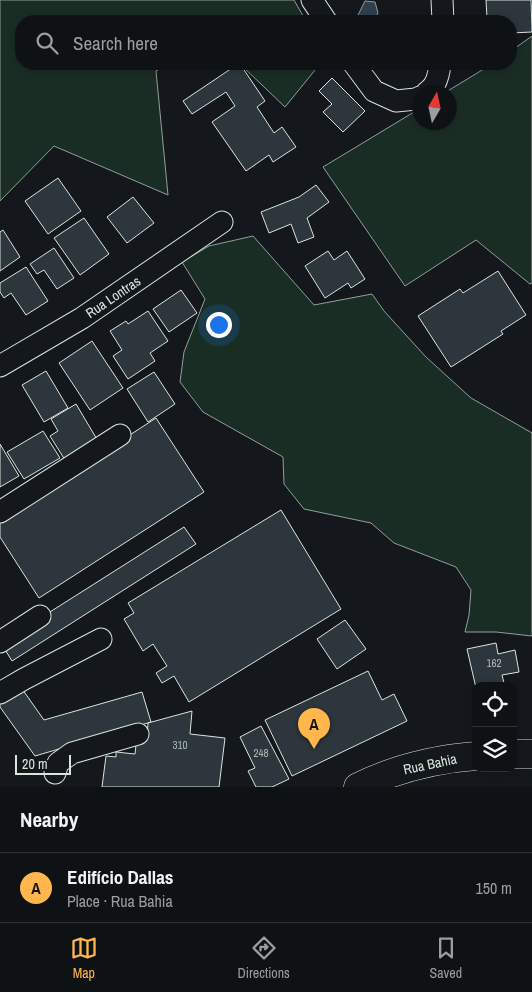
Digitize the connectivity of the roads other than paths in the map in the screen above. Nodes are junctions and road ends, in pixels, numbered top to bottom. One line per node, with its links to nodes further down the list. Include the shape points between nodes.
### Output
1 (312, 0): 3 (street)
2 (442, 0): 4 (street)
3 (322, 15)
4 (443, 15)
5 (358, 70): 8 (street, via 374,91 396,101)
6 (439, 70): 7 (street)
7 (434, 85)
8 (412, 99)
9 (222, 222): 10 (street, Rua Lontras, via 82,318)
10 (0, 366)
11 (120, 435): 12 (street)
12 (0, 512)
13 (40, 616): 15 (street)
14 (101, 639): 16 (street)
15 (0, 642)
16 (0, 693)
17 (138, 734): 21 (street, via 72,753 58,763)
18 (517, 754): 19 (main road)
19 (532, 754)
20 (472, 756): 22 (main road, Rua Bahia, via 420,765)
21 (55, 773)
22 (358, 787)

